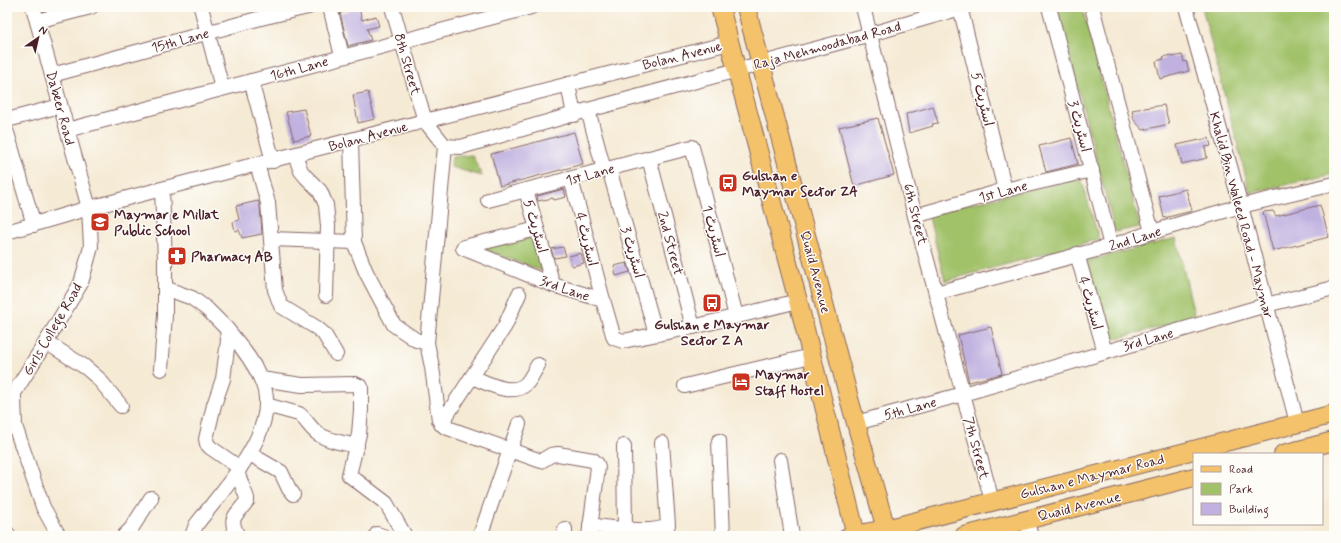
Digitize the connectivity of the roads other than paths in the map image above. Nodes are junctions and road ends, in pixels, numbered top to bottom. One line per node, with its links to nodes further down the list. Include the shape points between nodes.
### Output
1 (33, 7): 17 (street, Dabeer Road)
2 (91, 7): 17 (street)
3 (201, 7): 18 (street)
4 (308, 7): 16 (street, 15th Lane)
5 (330, 7): 22 (street)
6 (392, 7): 20 (street, 8th Street)
7 (531, 7): 15 (street, 16th Lane)
8 (720, 7): 21 (main road, Quaid Avenue)
9 (746, 7): 23 (main road, Quaid Avenue)
10 (863, 7): 19 (street)
11 (962, 7): 19 (street, Raja Mehmoodabad Road); 49 (street, اسٹریٹ 5)
12 (1049, 7): 44 (street, اسٹریٹ 3)
13 (1092, 7): 57 (street)
14 (1186, 7): 51 (street, Khalid Bin Waleed Road - Maymar)
15 (509, 10): 20 (street, 16th Lane)
16 (260, 12): 18 (street, 15th Lane)
17 (37, 21): 25 (street, Dabeer Road)
18 (207, 33): 25 (street, 15th Lane); 28 (street)
19 (871, 34): 23 (street, Raja Mehmoodabad Road); 53 (street, 6th Street)
20 (402, 41): 22 (street, 16th Lane); 33 (street, 8th Street)
21 (730, 43): 24 (main road, Quaid Avenue); 27 (street, Bolan Avenue)
22 (342, 56): 26 (street, 16th Lane)
23 (760, 64): 24 (street, Raja Mehmoodabad Road); 91 (main road, Quaid Avenue)
24 (736, 70): 30 (street, Bolan Avenue); 70 (main road, Quaid Avenue)
25 (52, 75): 29 (street, Dabeer Road)
26 (251, 81): 28 (street, 16th Lane); 41 (street)
27 (568, 84): 31 (street); 33 (street, Bolan Avenue)
28 (222, 88): 34 (street, 16th Lane)
29 (60, 106): 32 (street); 34 (street, Dabeer Road)
30 (588, 110): 31 (street, Bolan Avenue); 43 (street, اسٹریٹ 3)
31 (574, 114): 37 (street, Bolan Avenue, via 461,147)
32 (7, 120)
33 (425, 121): 36 (street, Bolan Avenue); 37 (street)
34 (67, 130): 52 (street, Dabeer Road)
35 (7, 134): 54 (street)
36 (351, 141): 39 (street, Bolan Avenue); 60 (street)
37 (445, 146): 77 (street)
38 (692, 147): 40 (street, 1st Lane); 72 (street, اسٹریٹ 1)
39 (296, 155): 41 (street, Bolan Avenue); 59 (street, via 301,171 320,190 324,198 328,219)
40 (649, 158): 43 (street, 1st Lane); 73 (street, 2nd Street)
41 (273, 161): 42 (street, Bolan Avenue)
42 (258, 164): 47 (street, Bolan Avenue); 58 (street, via 268,203)
43 (606, 169): 45 (street, 1st Lane); 75 (street, اسٹریٹ 3)
44 (1092, 170): 49 (street, 1st Lane); 61 (street, اسٹریٹ 3)
45 (571, 178): 48 (street, 1st Lane); 69 (street, اسٹریٹ 4)
46 (1334, 184): 51 (street, 2nd Lane)
47 (162, 190): 52 (street, Bolan Avenue); 64 (street)
48 (526, 190): 50 (street, 1st Lane); 55 (street, اسٹریٹ 5)
49 (1005, 190): 53 (street, 1st Lane)
50 (488, 200)
51 (1242, 206): 57 (street, 2nd Lane); 71 (street, Khalid Bin Waleed Road - Maymar)
52 (89, 208): 54 (street, Bolan Avenue); 76 (street, Girls College Road, via 91,247 81,283)
53 (916, 216): 66 (street, 6th Street)
54 (34, 225): 56 (street, Bolan Avenue)
55 (537, 229): 63 (street, اسٹریٹ 5); 63 (street, 3rd Lane, via 464,249)
56 (7, 232)
57 (1152, 232): 61 (street, 2nd Lane)
58 (271, 239): 59 (street); 79 (street, via 275,290 279,302 324,334)
59 (327, 240): 60 (street); 68 (street)
60 (354, 242): 77 (street, via 366,272 394,325 416,340)
61 (1111, 246): 62 (street, 2nd Lane)
62 (1077, 254): 66 (street, 2nd Lane); 78 (street, اسٹریٹ 4)
63 (553, 285): 69 (street, 3rd Lane)
64 (165, 288): 74 (street, via 192,298); 82 (street)
65 (1334, 288): 71 (street, 3rd Lane)
66 (936, 293): 86 (street, 6th Street)
67 (519, 294): 83 (street, via 505,326)
68 (326, 295)
69 (603, 300): 75 (street, 3rd Lane, via 614,338 623,341)
70 (798, 301): 72 (street, 3rd Lane); 80 (main road, Quaid Avenue)
71 (1266, 305): 78 (street, 3rd Lane); 92 (street, Khalid Bin Waleed Road - Maymar)
72 (736, 316): 73 (street, 3rd Lane)
73 (693, 327): 75 (street, 3rd Lane)
74 (227, 329): 84 (street, via 240,344); 104 (street, via 223,379 206,439 211,448)
75 (656, 334)
76 (46, 342): 87 (street, Girls College Road); 89 (street, via 85,366)
77 (426, 343): 93 (street)
78 (1105, 352): 86 (street, 3rd Lane)
79 (336, 354)
80 (812, 356): 85 (street); 115 (main road, Quaid Avenue)
81 (538, 365): 83 (street, via 527,383 514,390)
82 (161, 369)
83 (472, 377): 93 (street)
84 (261, 379): 88 (street); 98 (street, via 302,385 344,383 361,387)
85 (685, 386)
86 (963, 394): 91 (street, 5th Lane); 108 (street, 7th Street)
87 (11, 399): 117 (street, Girls College Road, via 15,426 43,507)
88 (266, 405): 98 (street, via 299,414 323,437); 102 (street, via 264,420)
89 (121, 406)
90 (1334, 414): 92 (main road, Gulshan e Maymar Road)
91 (856, 423): 112 (main road, Quaid Avenue)
92 (1297, 423): 108 (main road, Gulshan e Maymar Road)
93 (441, 424): 100 (street)
94 (519, 424): 100 (street)
95 (719, 441): 123 (street)
96 (1334, 441): 101 (main road)
97 (662, 443): 114 (street, via 668,525)
98 (357, 446): 121 (street, via 350,476 386,503)
99 (624, 446): 110 (street)
100 (510, 450): 111 (street, via 541,461 550,455 558,454 593,460 598,467); 122 (street)
101 (1287, 453)
102 (250, 454): 104 (street); 106 (street, via 281,472)
103 (780, 460): 124 (street)
104 (238, 470): 119 (street, via 196,525); 120 (street, via 247,498 233,519)
105 (1193, 477): 109 (main road, Quaid Avenue)
106 (293, 494)
107 (151, 498): 118 (street)
108 (992, 501): 112 (main road, Gulshan e Maymar Road)
109 (1028, 528): 125 (main road, Quaid Avenue)
110 (626, 530): 111 (street); 114 (street)
111 (590, 531)
112 (887, 532): 115 (main road, Gulshan e Maymar Road)
113 (7, 533): 116 (street)
114 (657, 533)
115 (853, 535)
116 (9, 536)
117 (59, 536)
118 (124, 536)
119 (192, 536)
120 (238, 536)
121 (405, 536)
122 (480, 536)
123 (723, 536)
124 (792, 536)
125 (964, 536)

